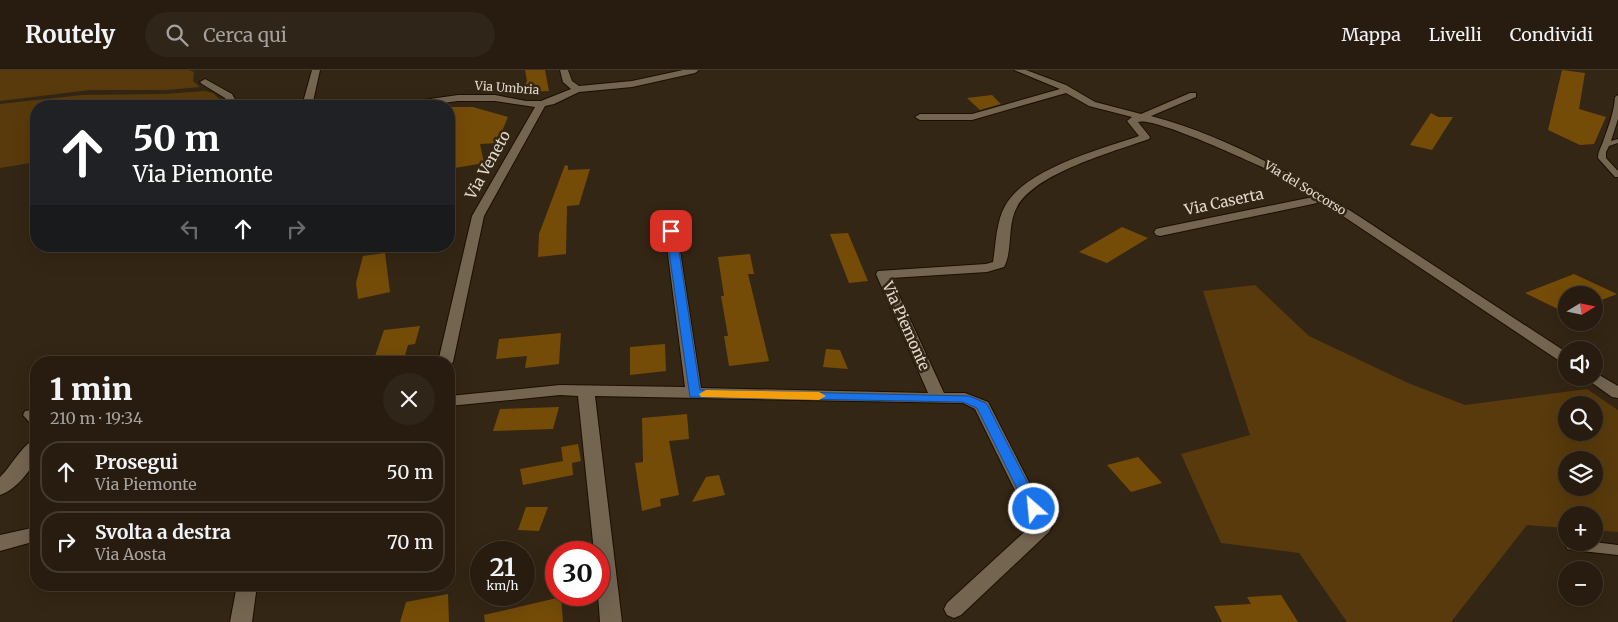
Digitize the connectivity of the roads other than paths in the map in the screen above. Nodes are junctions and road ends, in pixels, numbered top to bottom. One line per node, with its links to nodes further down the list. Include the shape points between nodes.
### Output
1 (316, 70): 11 (street)
2 (564, 70): 6 (street, via 568,82)
3 (695, 70): 6 (street, Via Umbria, via 632,84)
4 (1018, 70): 7 (street, Via del Soccorso)
5 (205, 82): 10 (street)
6 (577, 89): 13 (street, Via Umbria)
7 (1068, 90): 15 (street, via 972,117); 16 (street, Via del Soccorso, via 1092,104)
8 (1193, 96): 16 (street)
9 (1618, 97): 14 (lane)
10 (231, 100)
11 (308, 100)
12 (444, 100): 13 (street, Via Umbria, via 494,98)
13 (540, 104): 24 (street, Via Veneto, via 478,216)
14 (1618, 112): 18 (lane)
15 (920, 117)
16 (1142, 117): 20 (street, Via del Soccorso, via 1172,125 1240,152); 29 (street, Via Piemonte, via 1132,121 1144,137 1049,174 1028,187 1011,205 999,264 987,268 883,274)
17 (1618, 141): 18 (lane)
18 (1606, 145): 19 (lane, via 1602,158)
19 (1618, 175)
20 (1324, 198): 22 (street, Via Caserta); 23 (street, Via del Soccorso)
21 (671, 231): 28 (street)
22 (1160, 232)
23 (1558, 354)
24 (446, 356)
25 (1603, 383): 27 (street)
26 (586, 391): 28 (street); 30 (street, via 560,390); 40 (street)
27 (1618, 393)
28 (694, 394): 29 (street)
29 (938, 398): 38 (street, via 965,398 982,406 1042,527)
30 (455, 400)
31 (30, 453): 32 (street)
32 (0, 488)
33 (30, 536): 34 (street)
34 (0, 543)
35 (1603, 548): 36 (lane)
36 (1618, 550)
37 (246, 591): 39 (street)
38 (954, 609)
39 (241, 622)
40 (611, 622)

